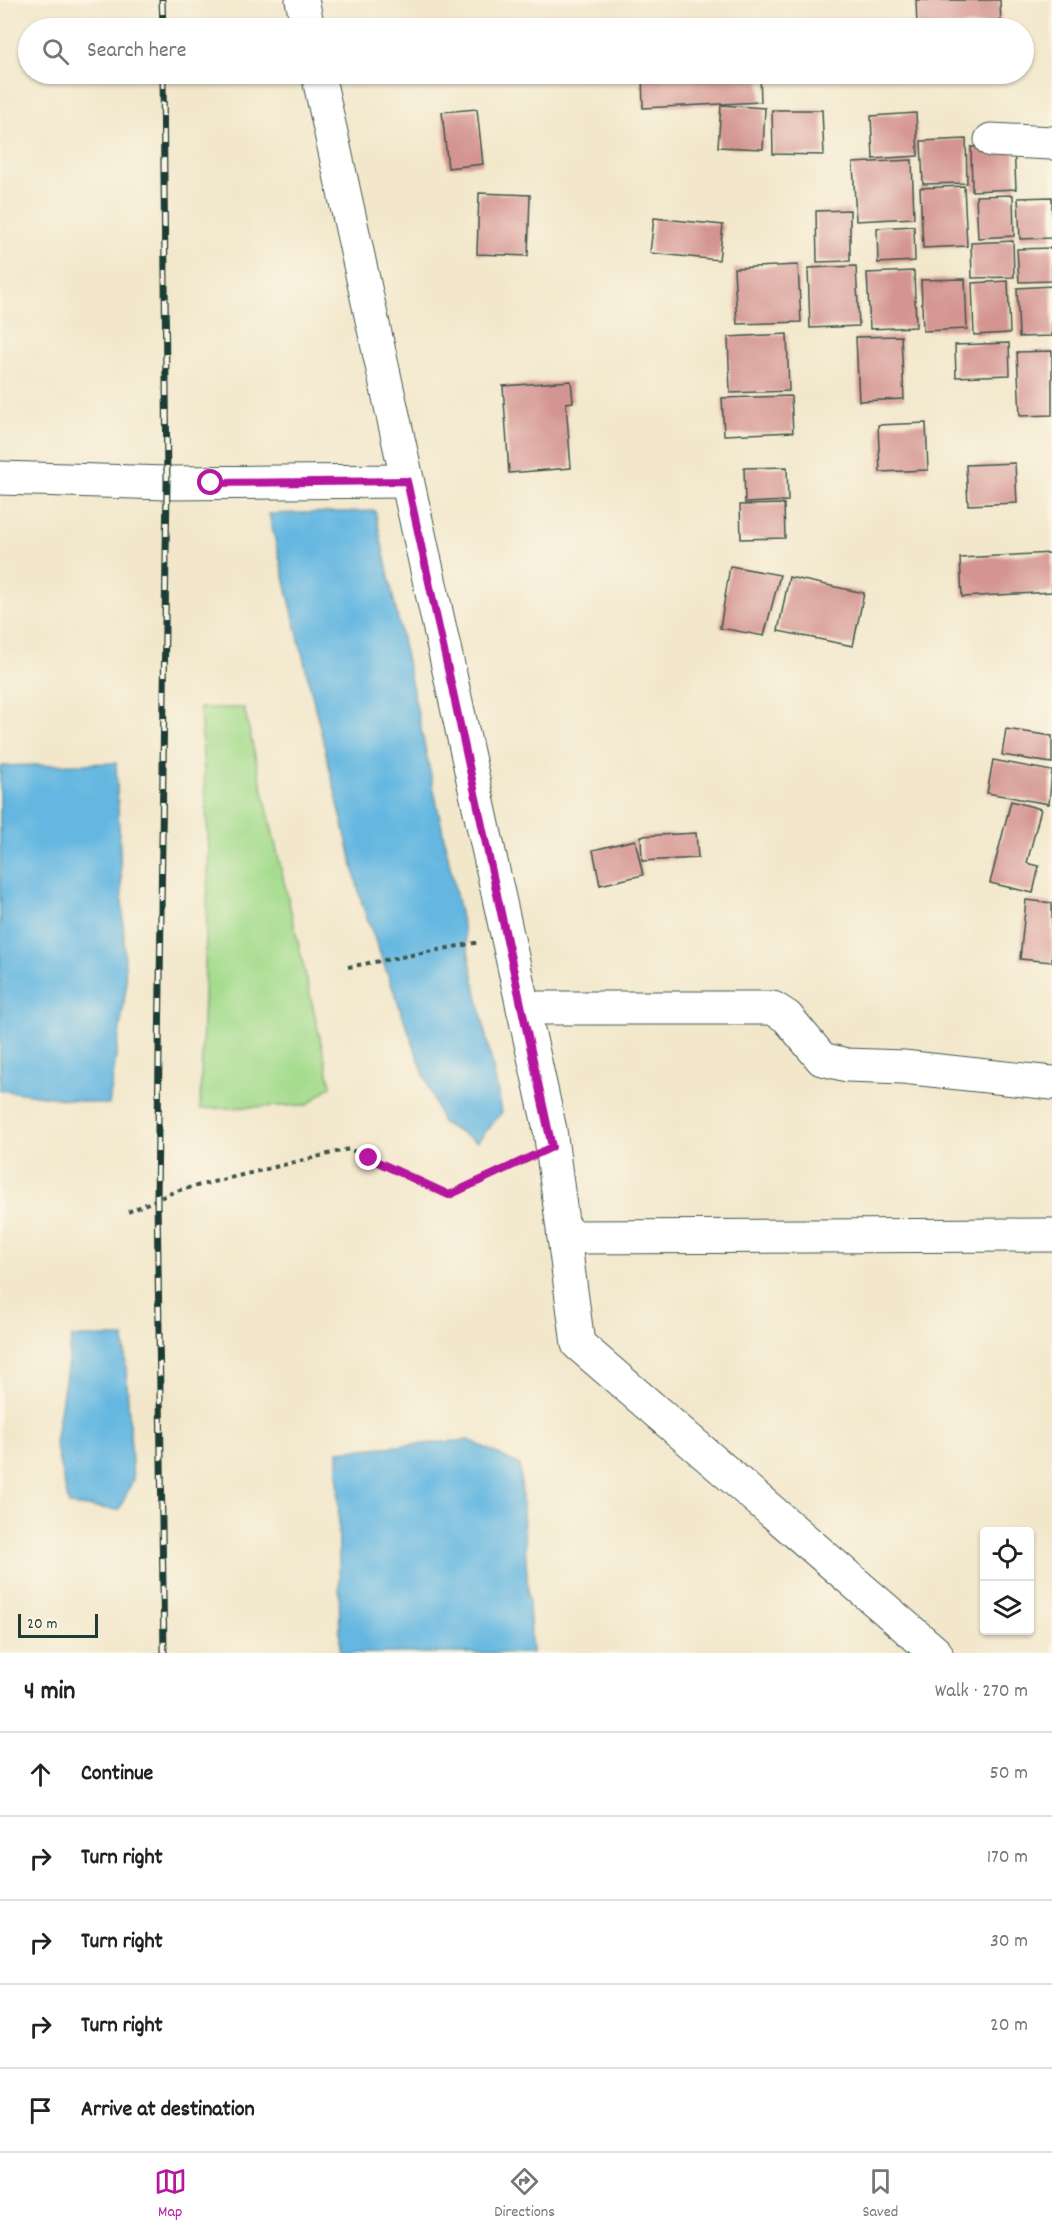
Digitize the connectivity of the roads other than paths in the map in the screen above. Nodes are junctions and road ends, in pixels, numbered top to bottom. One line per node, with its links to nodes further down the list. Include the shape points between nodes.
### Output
1 (302, 0): 2 (street)
2 (306, 18)
3 (320, 84): 7 (street)
4 (991, 140): 5 (street)
5 (1052, 143)
6 (0, 478): 7 (street, via 167,483)
7 (407, 481): 8 (street)
8 (523, 1008): 9 (street, via 773,1008 787,1017 822,1059 847,1065); 11 (street, via 552,1147)
9 (1052, 1083)
10 (1052, 1235): 11 (street)
11 (564, 1238): 12 (street, via 578,1344)
12 (936, 1653)

